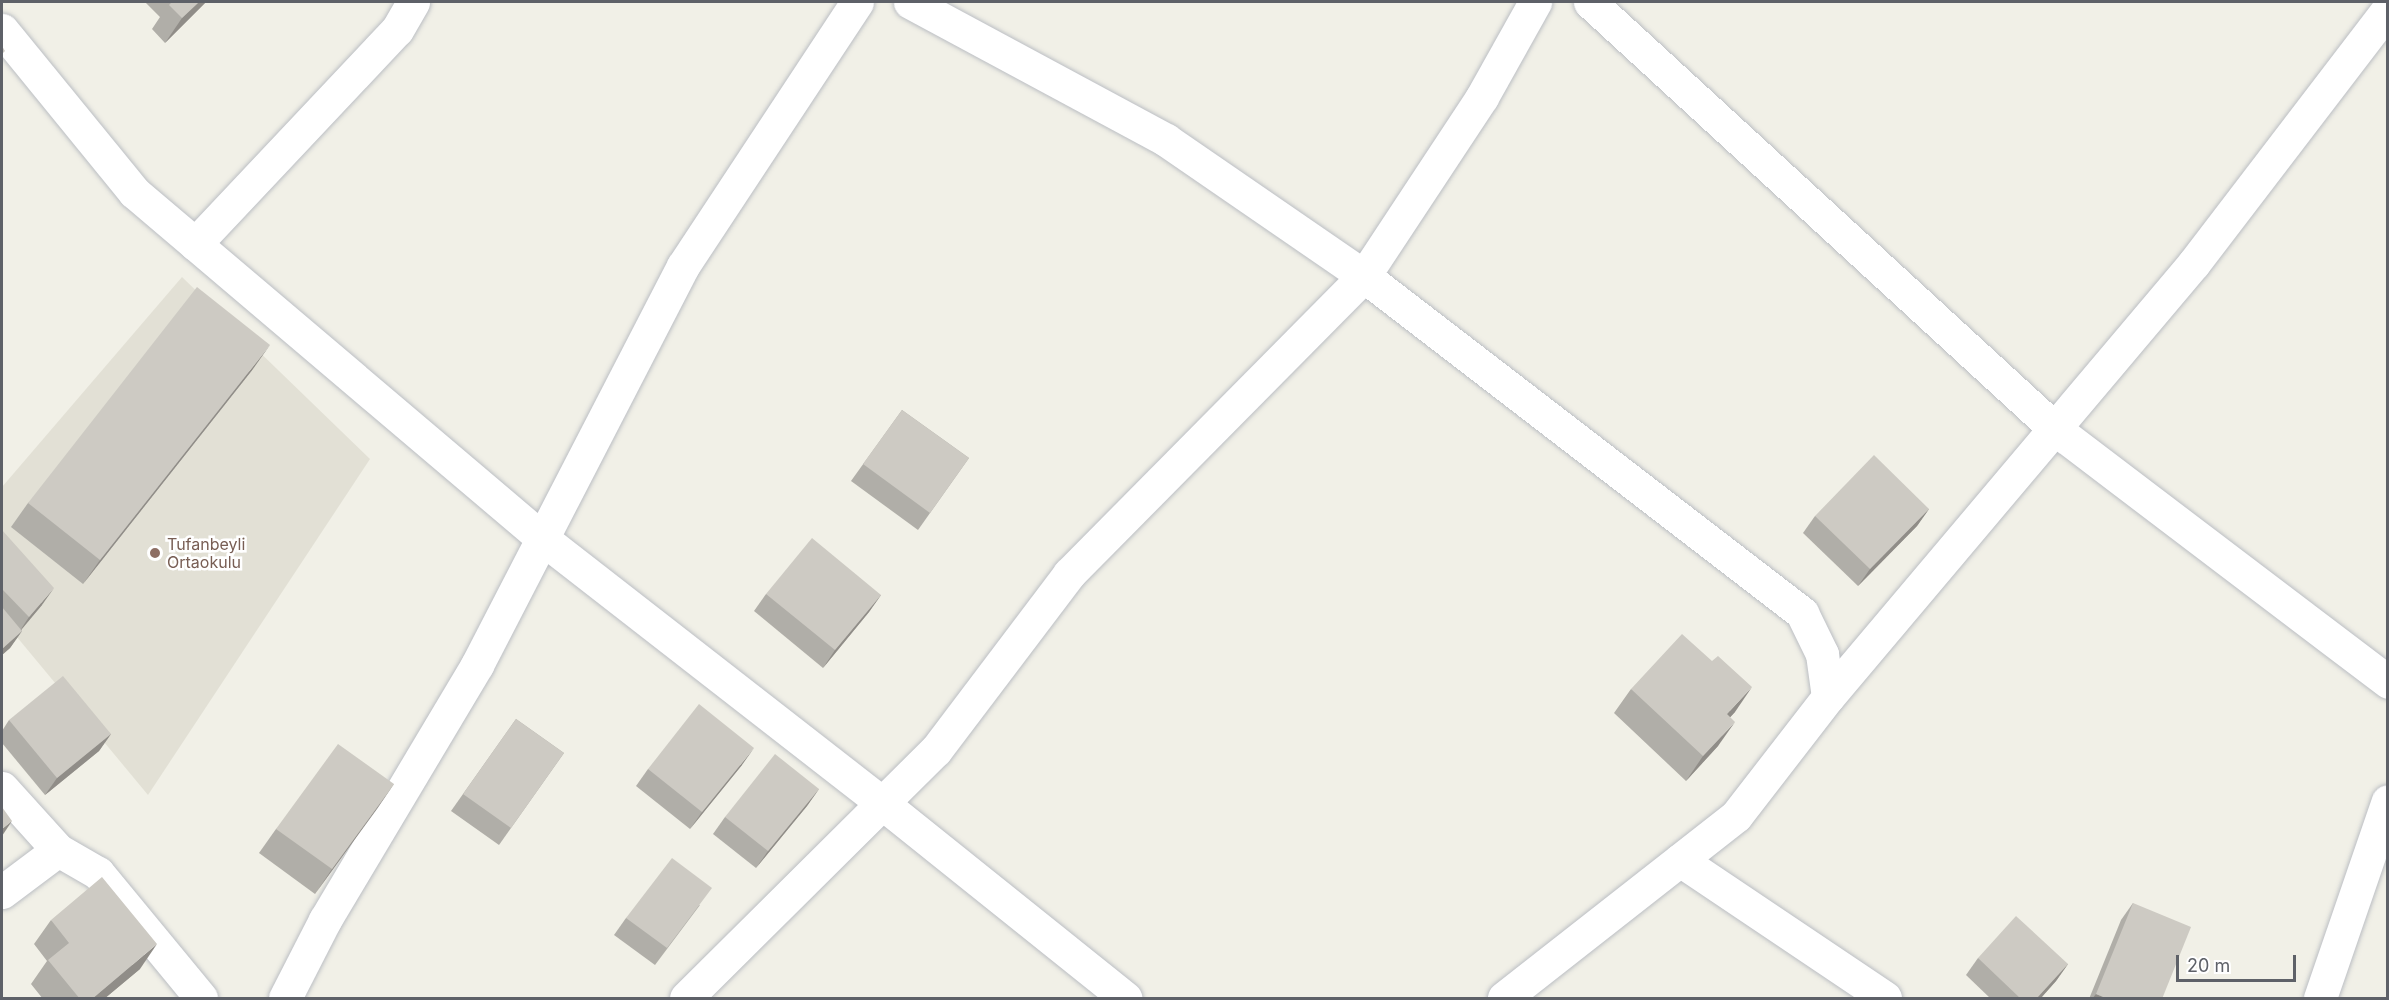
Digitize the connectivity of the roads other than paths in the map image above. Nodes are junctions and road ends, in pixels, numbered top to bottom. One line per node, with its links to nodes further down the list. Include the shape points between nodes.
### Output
1 (413, 2): 8 (street, via 397,30)
2 (857, 2): 11 (street, via 683,266)
3 (910, 2): 9 (street, via 1166,140)
4 (1535, 2): 9 (street, via 1482,97)
5 (1590, 2): 10 (street)
6 (2388, 9): 10 (street, via 2194,263)
7 (2, 30): 8 (street, via 134,192)
8 (195, 244): 11 (street)
9 (1364, 276): 13 (street, via 1802,613 1822,654); 16 (street, via 1069,574 936,750)
10 (2055, 429): 12 (street); 13 (street)
11 (543, 539): 16 (street); 21 (street, via 477,666 326,920)
12 (2388, 682)
13 (1828, 697): 18 (street, via 1736,816)
14 (2, 788): 17 (street)
15 (2388, 801): 26 (street)
16 (882, 803): 22 (street); 23 (street)
17 (58, 850): 19 (street); 20 (street, via 98,873)
18 (1680, 860): 24 (street); 25 (street)
19 (2, 892)
20 (201, 999)
21 (285, 999)
22 (686, 999)
23 (1125, 999)
24 (1504, 999)
25 (1885, 999)
26 (2320, 999)

